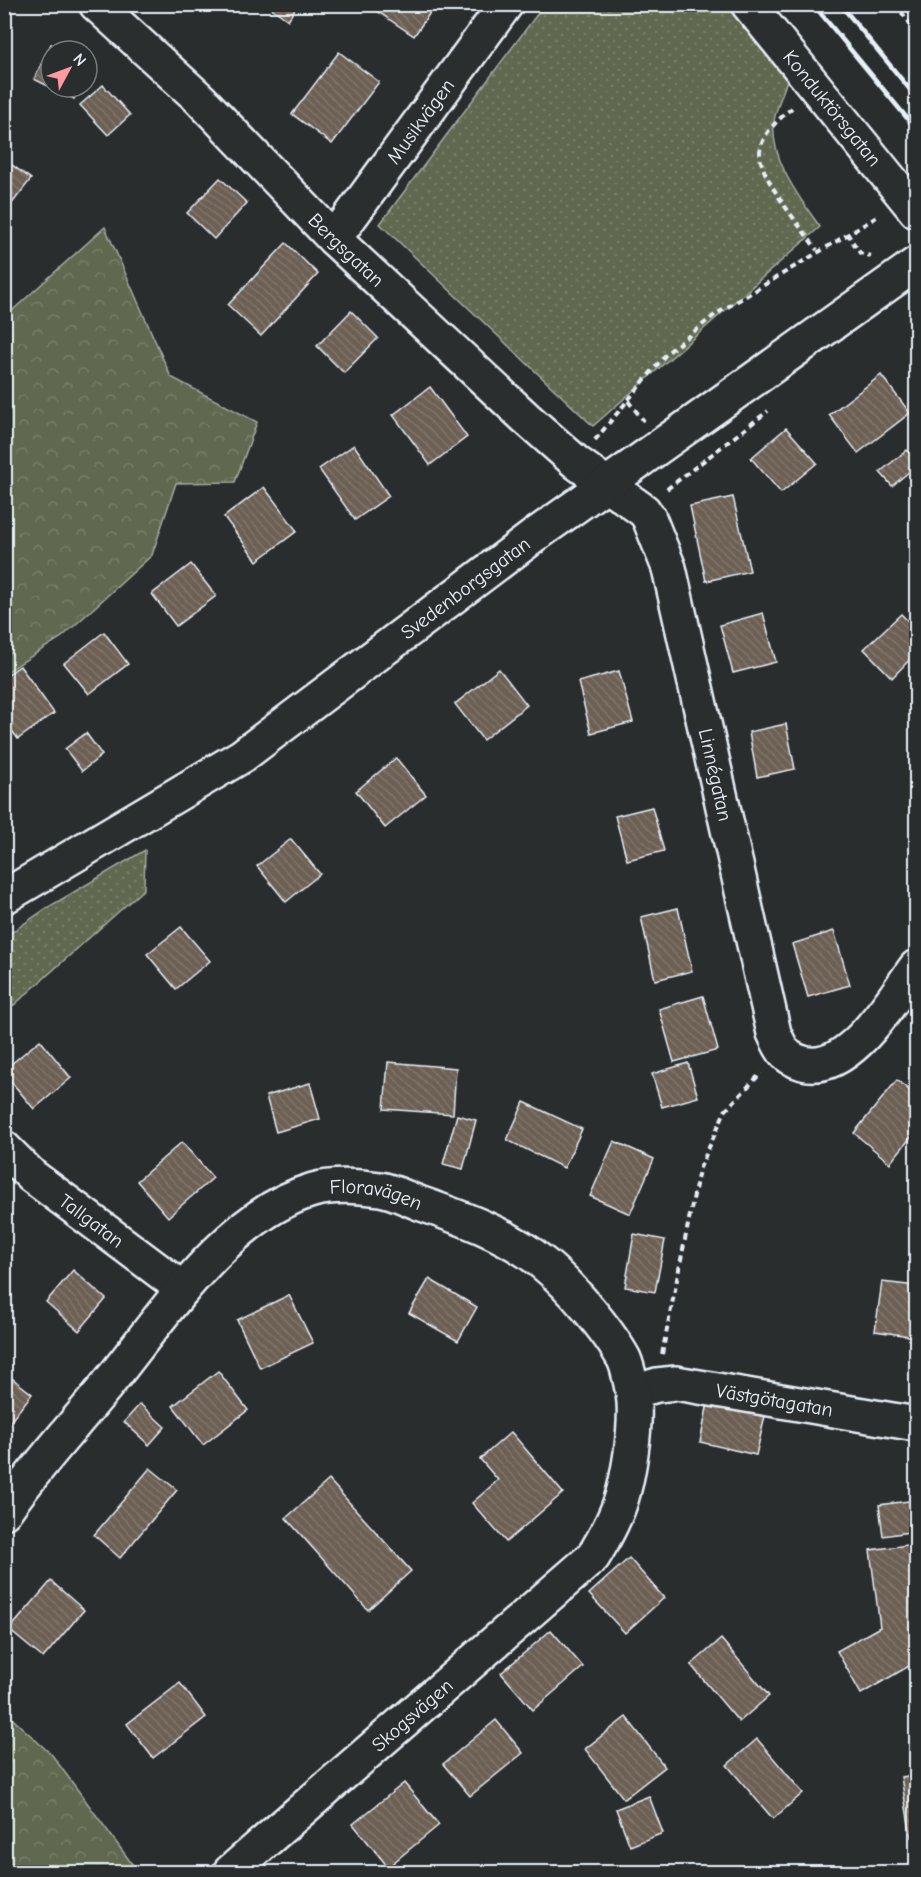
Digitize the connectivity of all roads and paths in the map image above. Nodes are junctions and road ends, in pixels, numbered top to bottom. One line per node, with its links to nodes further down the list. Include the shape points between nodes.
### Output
1 (96, 4): 9 (street, Bergsgatan, via 200,99)
2 (506, 4): 9 (street, Musikvägen)
3 (748, 4): 7 (street, Konduktörsgatan)
4 (895, 4): 5 (path)
5 (916, 31)
6 (786, 100): 10 (path, via 792,107 769,130 760,156 765,172)
7 (901, 211): 8 (path)
8 (847, 233): 10 (path); 11 (path, via 860,253 869,257)
9 (334, 239): 14 (street, Bergsgatan, via 526,418)
10 (817, 250): 13 (path, via 716,314 667,353 628,401)
11 (879, 255)
12 (916, 264): 14 (street, Svedenborgsgatan)
13 (647, 424)
14 (606, 484): 15 (street, Svedenborgsgatan, via 242,756); 17 (street, Linnégatan, via 644,511 669,568 774,1033)
15 (4, 897)
16 (916, 967): 17 (street, via 861,1039 843,1055 813,1065 792,1060)
17 (782, 1052): 20 (path, via 725,1111 699,1170 665,1334)
18 (4, 1148): 19 (street, Tallgatan, via 32,1176)
19 (183, 1289): 20 (street, Floravägen, via 218,1252 280,1203 314,1190 345,1186 382,1189 472,1222 544,1264 600,1324); 22 (street, Floravägen)
20 (645, 1388): 21 (street, Västgötagatan, via 676,1383); 23 (street, Floravägen, via 616,1514)
21 (916, 1424)
22 (4, 1512)
23 (593, 1557): 24 (street, Skogsvägen)
24 (230, 1872)

